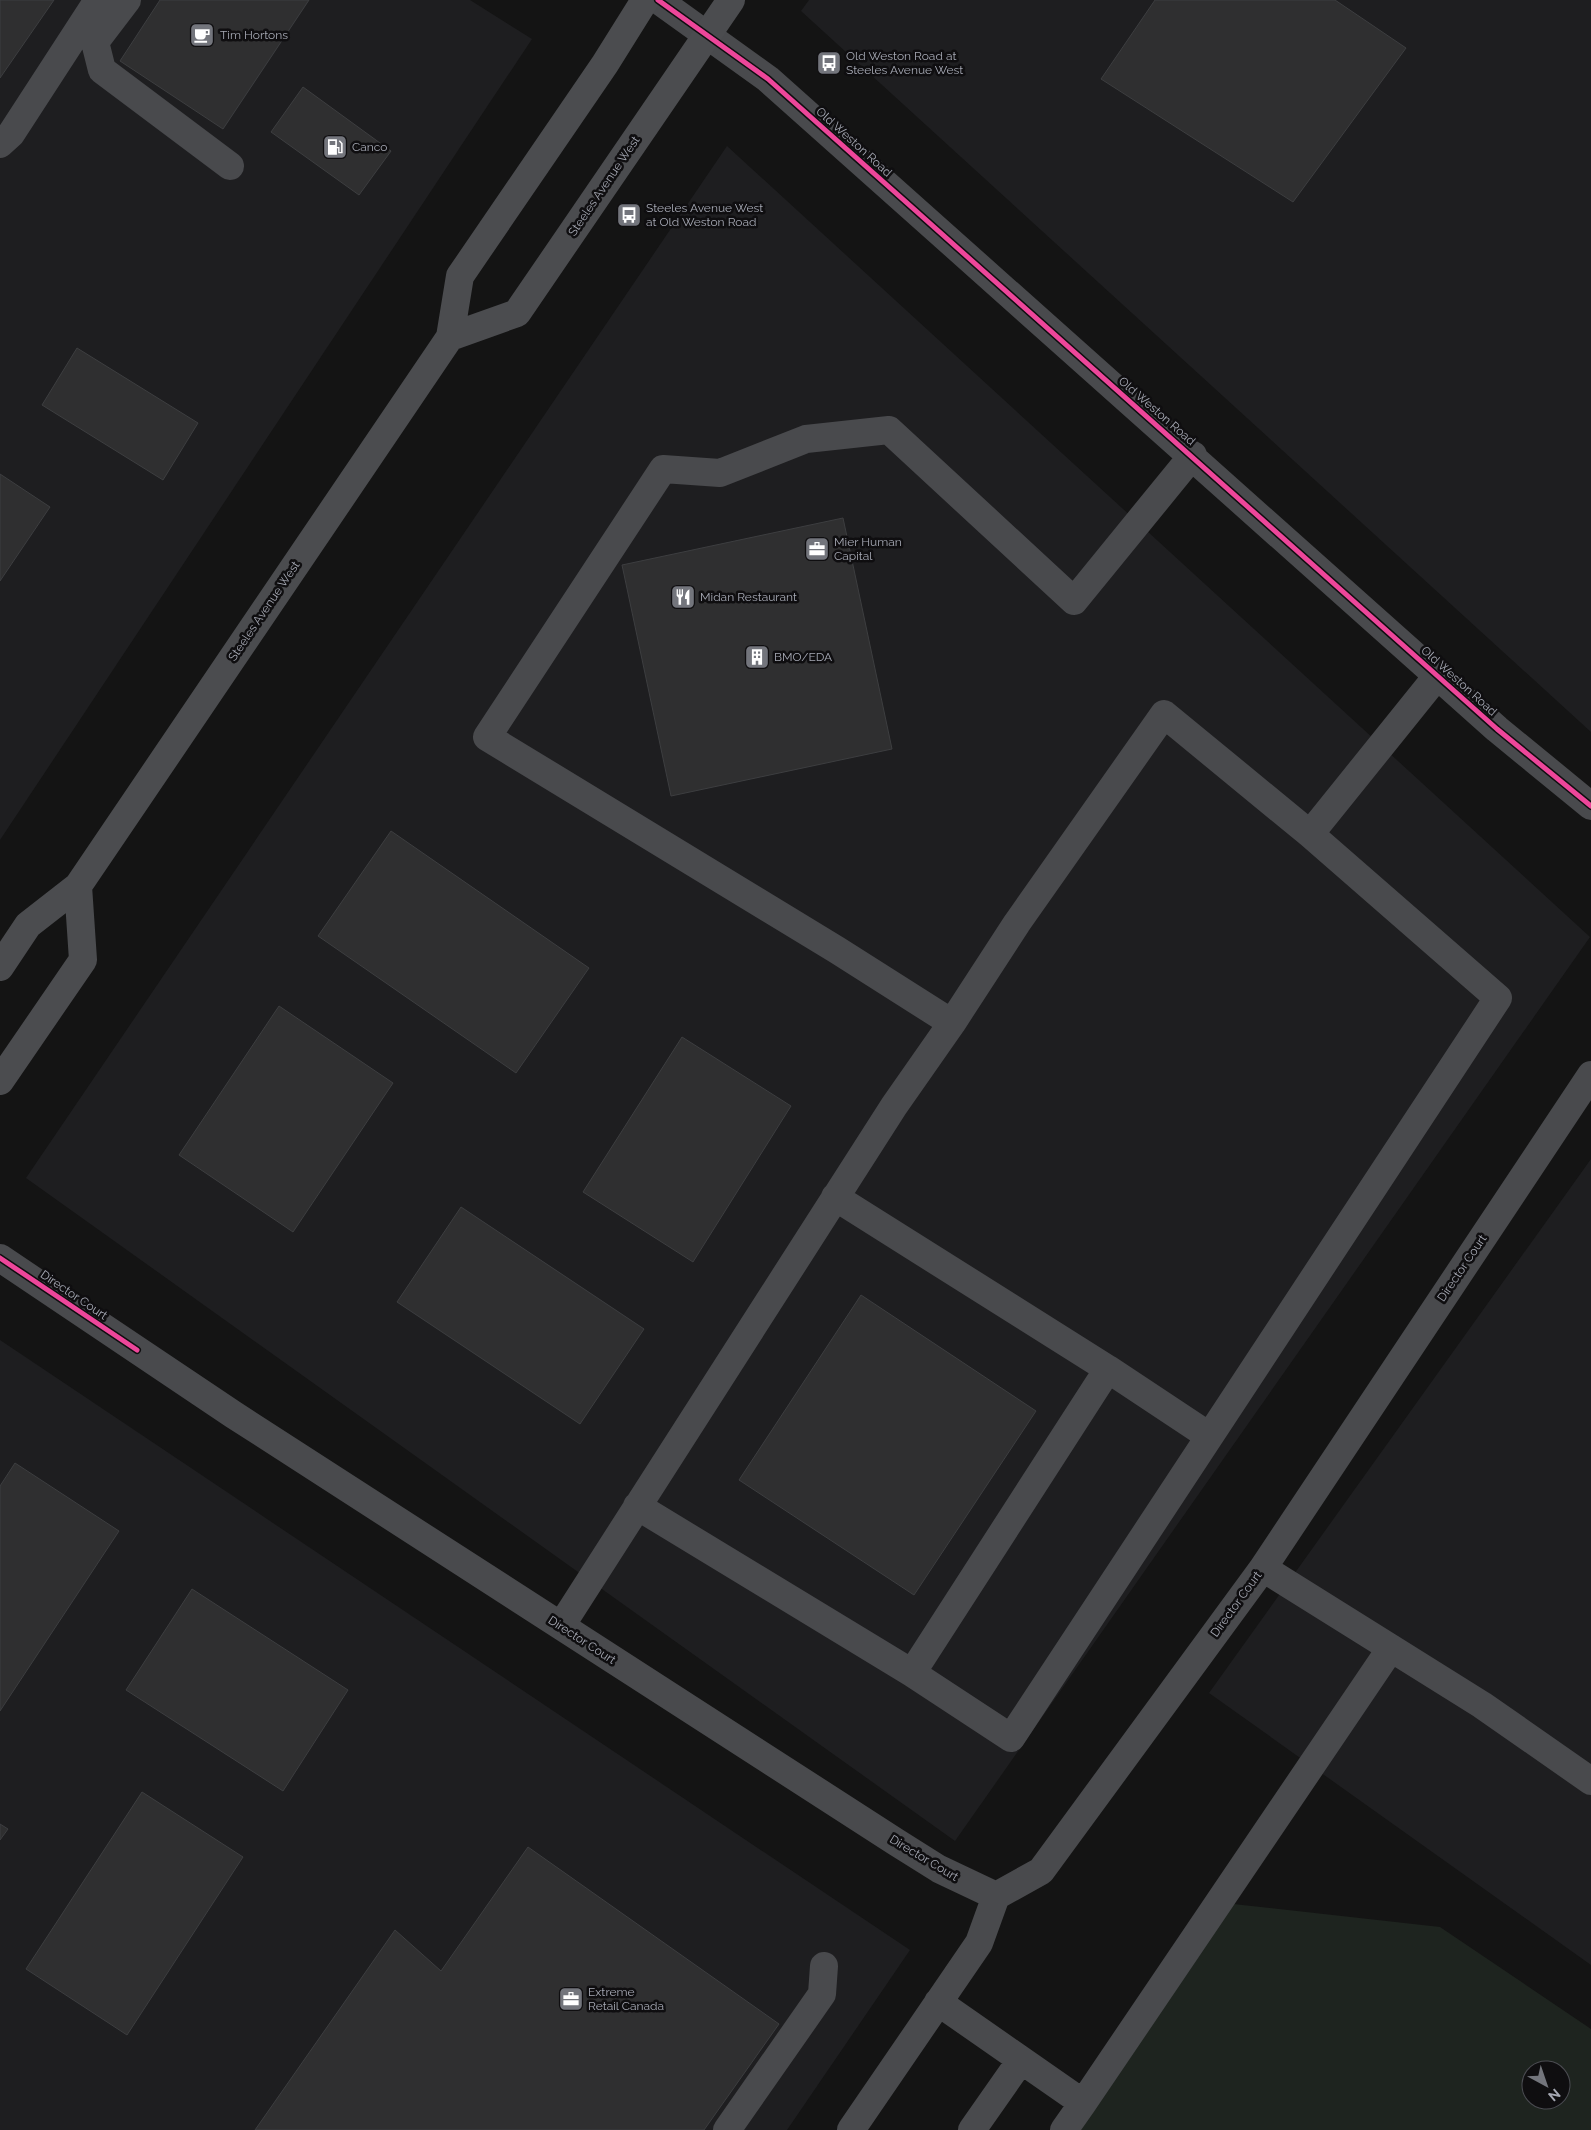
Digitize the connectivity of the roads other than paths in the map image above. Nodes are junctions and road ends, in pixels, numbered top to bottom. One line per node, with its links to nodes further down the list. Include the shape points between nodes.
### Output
1 (98, 0): 7 (street, via 11,134)
2 (127, 0): 8 (street, via 95,42 102,70)
3 (645, 0): 9 (main road, Steeles Avenue West, via 460,276)
4 (658, 0): 6 (street, Old Weston Road)
5 (731, 0): 6 (main road, Steeles Avenue West)
6 (708, 34): 9 (main road, Steeles Avenue West, via 517,313); 10 (street, Old Weston Road, via 768,79)
7 (0, 144)
8 (230, 166)
9 (450, 337): 14 (main road, Steeles Avenue West)
10 (1193, 455): 11 (street, Old Weston Road); 16 (street, via 1074,601 890,430 806,438 720,473 663,469 487,737)
11 (1438, 675): 12 (street, Old Weston Road, via 1497,729); 13 (street)
12 (1591, 806)
13 (1310, 834): 16 (street, via 1164,714 1017,923); 22 (street, via 1498,998)
14 (78, 886): 15 (main road, Steeles Avenue West, via 28,925); 18 (main road, via 83,960)
15 (0, 967)
16 (952, 1023): 19 (street)
17 (1591, 1075): 24 (street, Director Court)
18 (0, 1081)
19 (835, 1197): 21 (street); 23 (street)
20 (0, 1258): 25 (street, Director Court)
21 (1108, 1369): 22 (street); 27 (street)
22 (1209, 1436): 27 (street, via 1011,1738)
23 (637, 1506): 25 (street); 27 (street)
24 (1262, 1568): 26 (street); 29 (street, Director Court, via 1041,1871)
25 (561, 1626): 29 (street, Director Court, via 939,1869)
26 (1391, 1648): 28 (street, via 1482,1705); 33 (street)
27 (912, 1673)
28 (1591, 1781)
29 (996, 1896): 31 (street, via 979,1943)
30 (824, 1966): 34 (street, via 822,1994)
31 (938, 2002): 32 (street); 35 (street)
32 (1021, 2060): 33 (street); 36 (street)
33 (1083, 2103): 37 (street)
34 (727, 2130)
35 (851, 2130)
36 (972, 2130)
37 (1064, 2130)

